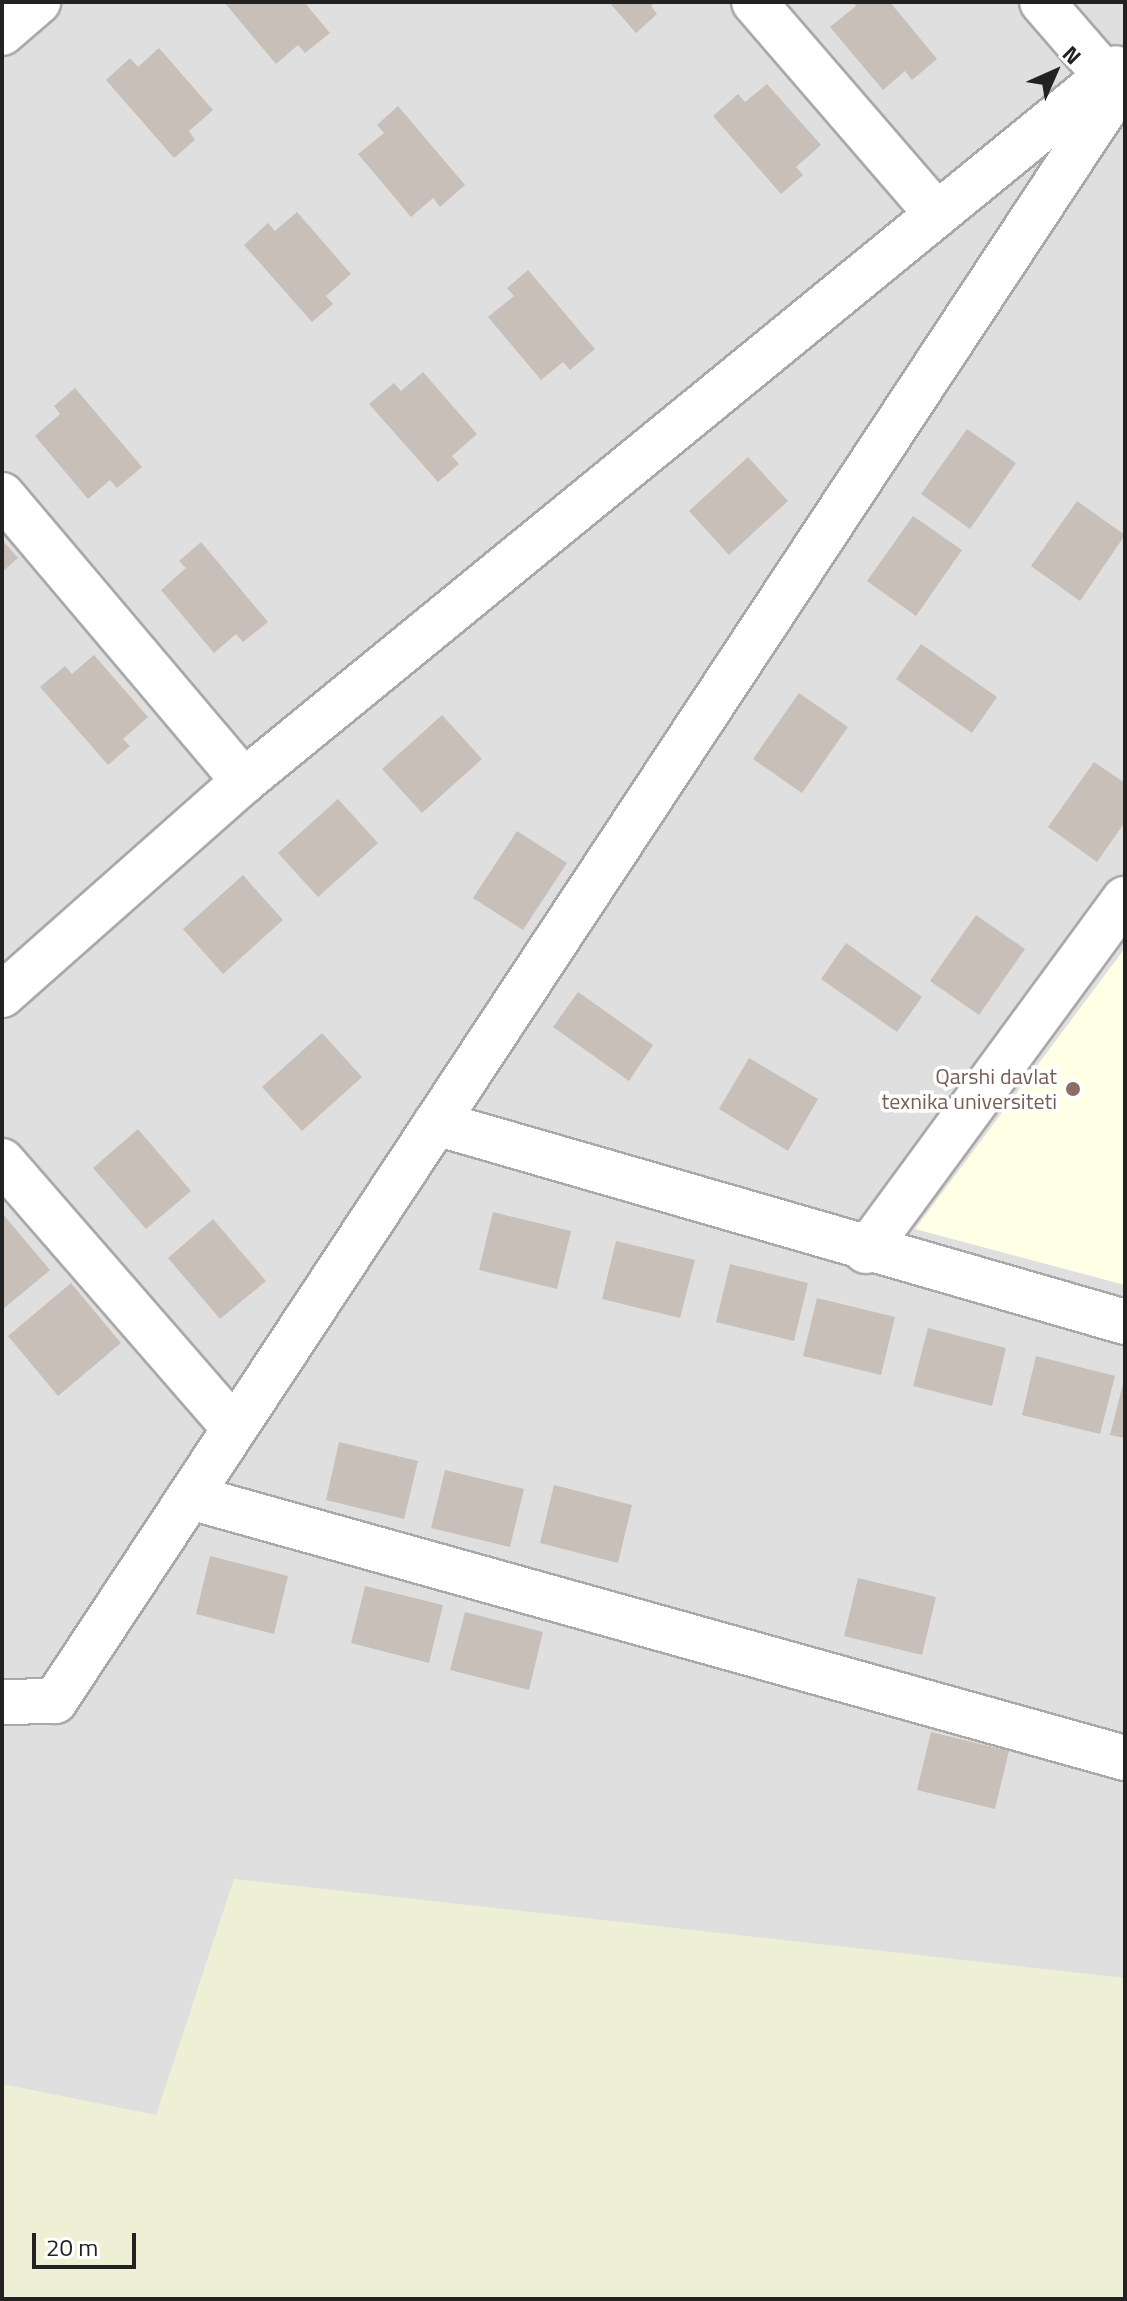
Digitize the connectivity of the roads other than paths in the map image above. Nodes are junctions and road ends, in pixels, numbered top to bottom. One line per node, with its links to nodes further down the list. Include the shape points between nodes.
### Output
1 (38, 2): 4 (street)
2 (754, 2): 6 (street)
3 (1042, 2): 5 (street)
4 (2, 33)
5 (1119, 71): 6 (street); 11 (street)
6 (937, 214): 8 (street)
7 (2, 495): 8 (street)
8 (244, 781): 10 (street)
9 (1125, 899): 13 (street)
10 (2, 995)
11 (436, 1123): 13 (street); 15 (street)
12 (2, 1161): 15 (street)
13 (866, 1251): 14 (street)
14 (1125, 1322)
15 (234, 1428): 16 (street)
16 (190, 1497): 17 (street, via 55,1701); 18 (street)
17 (2, 1702)
18 (1125, 1758)

